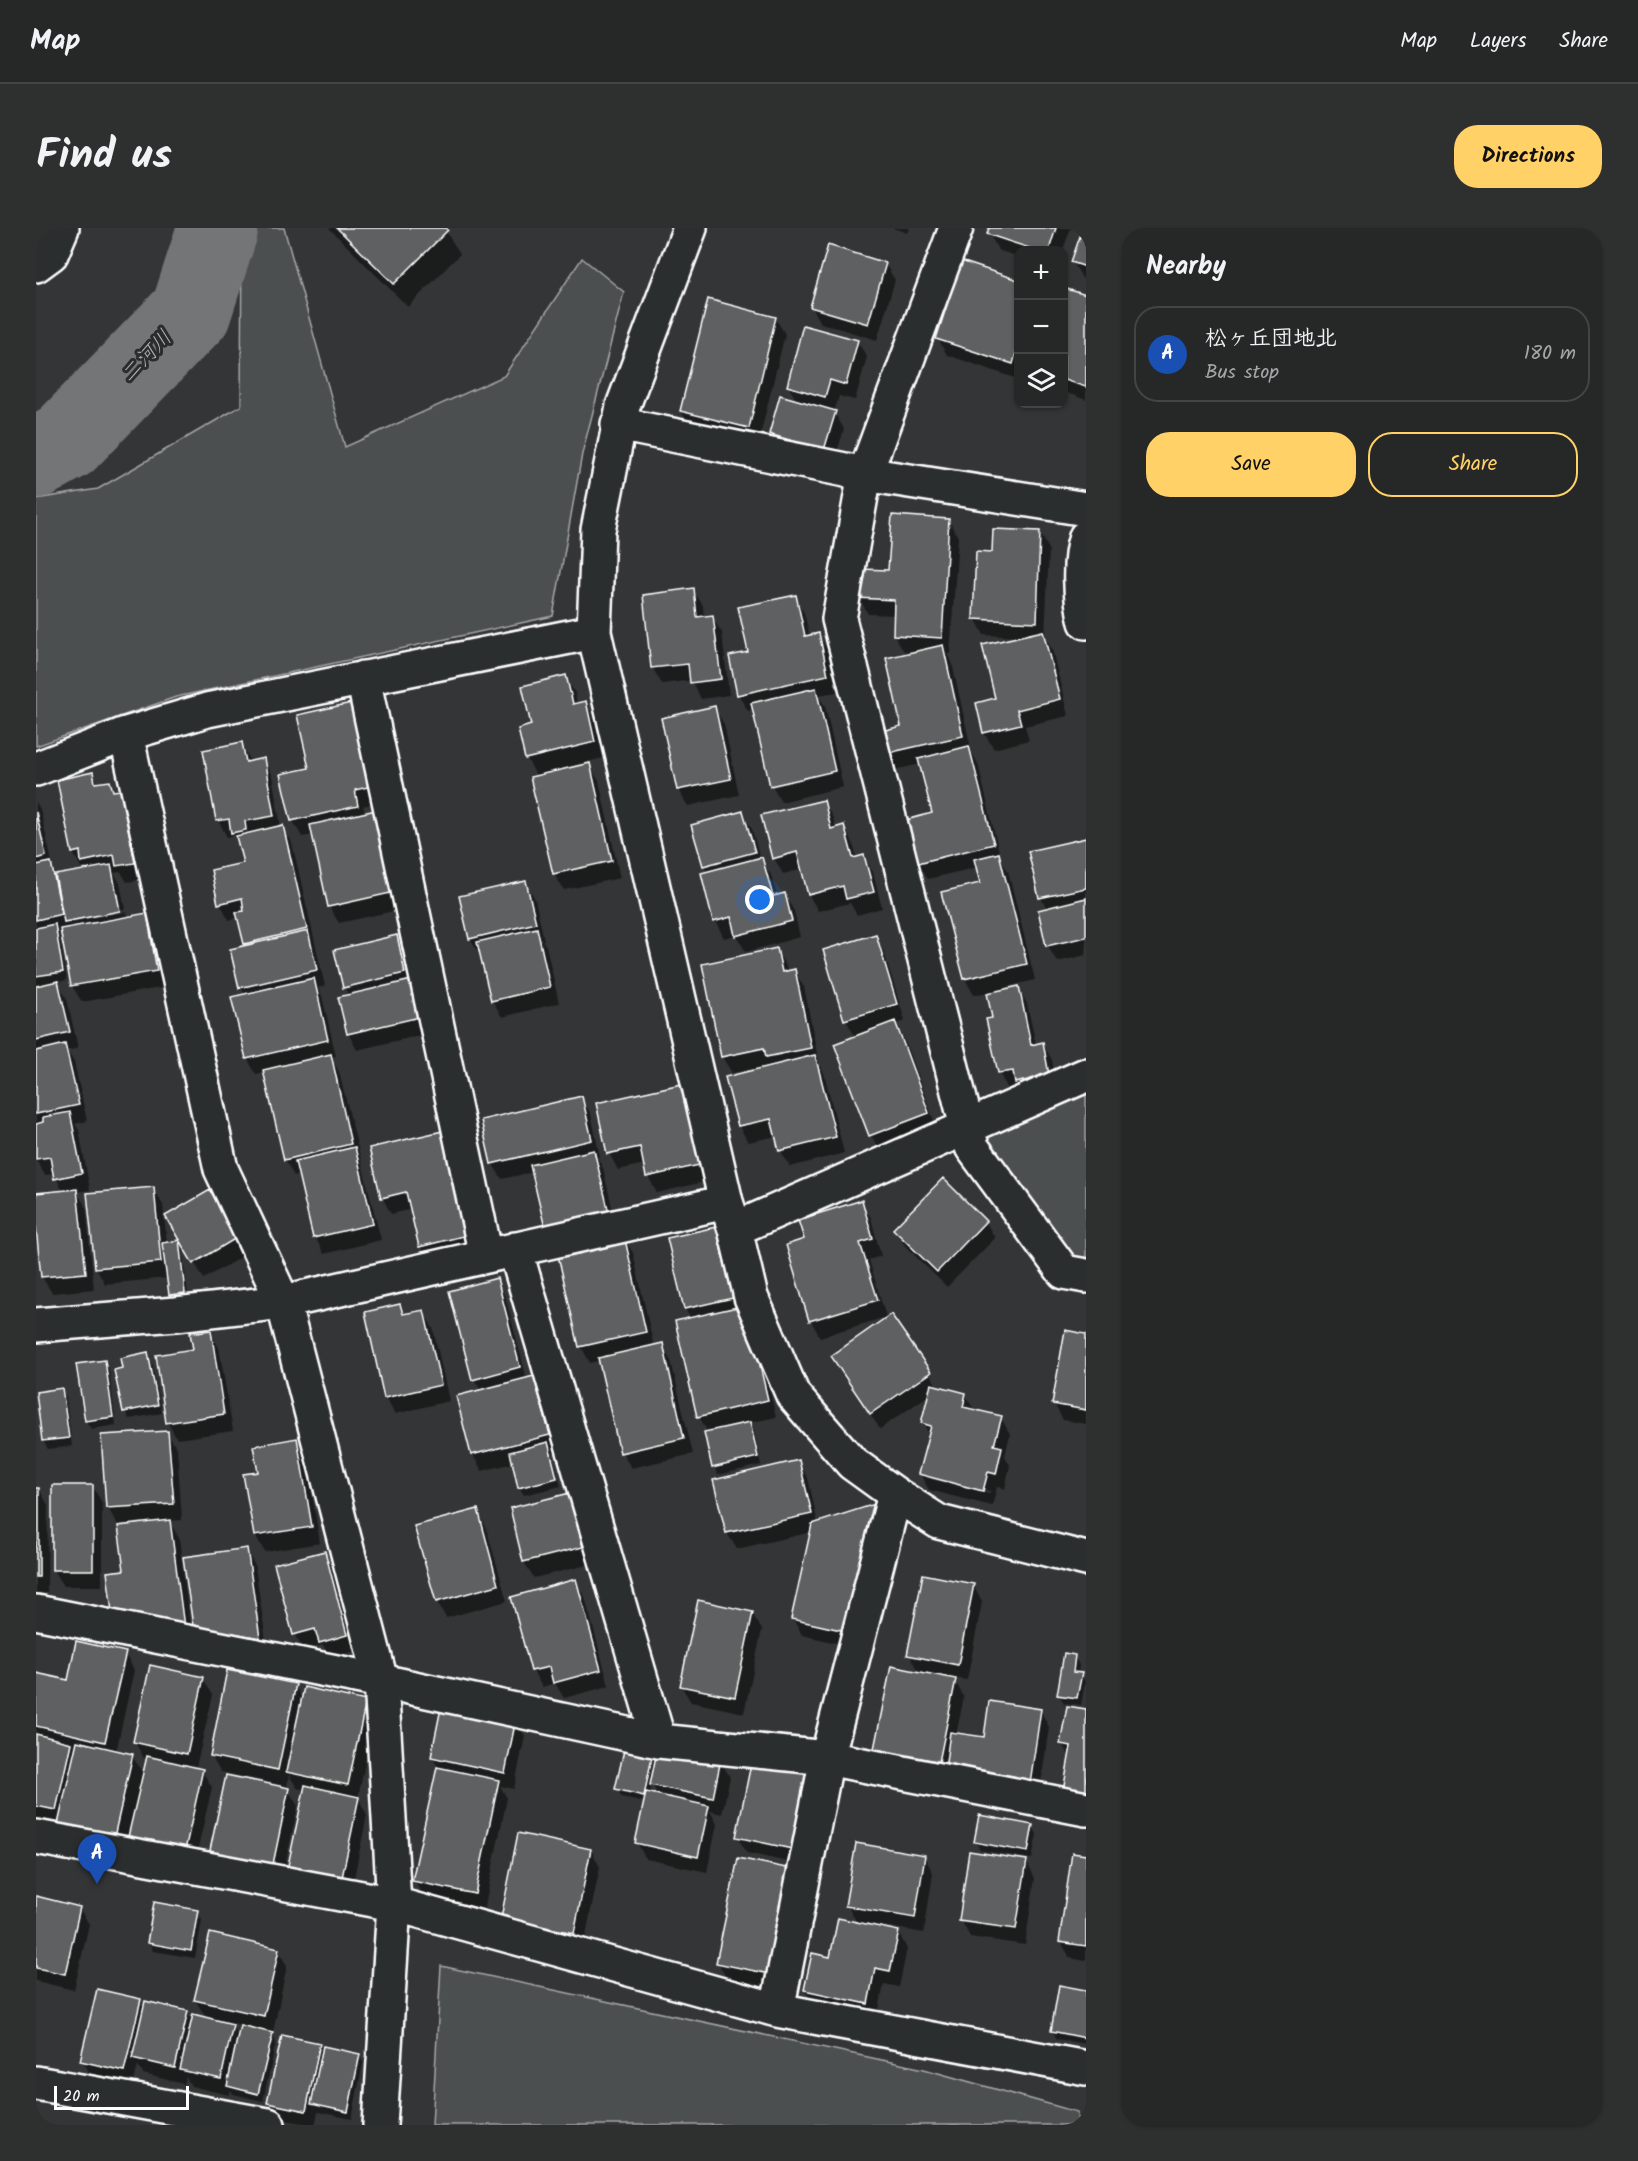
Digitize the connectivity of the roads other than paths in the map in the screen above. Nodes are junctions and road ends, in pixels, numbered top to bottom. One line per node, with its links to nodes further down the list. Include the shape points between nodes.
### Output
1 (62, 228): 4 (street, via 51,254)
2 (690, 228): 5 (street)
3 (956, 228): 6 (street)
4 (36, 265)
5 (618, 424): 6 (street); 10 (street, via 598,530)
6 (865, 474): 7 (street); 15 (street, via 839,619)
7 (1086, 509)
8 (1086, 537): 9 (street, via 1082,550)
9 (1086, 622)
10 (594, 632): 11 (street); 16 (street)
11 (363, 678): 12 (street, via 207,710); 17 (street)
12 (126, 734): 13 (street); 19 (street, via 221,1169)
13 (36, 769)
14 (1086, 1074): 15 (street)
15 (967, 1127): 16 (street); 18 (street, via 972,1147 1064,1272)
16 (730, 1215): 17 (street); 21 (street, via 751,1297 793,1395 852,1463)
17 (501, 1253): 19 (street); 25 (street)
18 (1086, 1276)
19 (283, 1302): 20 (street); 24 (street)
20 (36, 1325)
21 (895, 1494): 22 (street, via 939,1522); 26 (street)
22 (1086, 1559)
23 (36, 1612): 24 (street)
24 (381, 1681): 25 (street); 29 (street)
25 (659, 1741): 26 (street)
26 (827, 1758): 27 (street); 30 (street)
27 (1086, 1809)
28 (36, 1837): 29 (street)
29 (394, 1904): 30 (street); 34 (street)
30 (777, 2010): 31 (street)
31 (1086, 2068)
32 (36, 2082): 33 (street)
33 (268, 2125)
34 (380, 2125)

